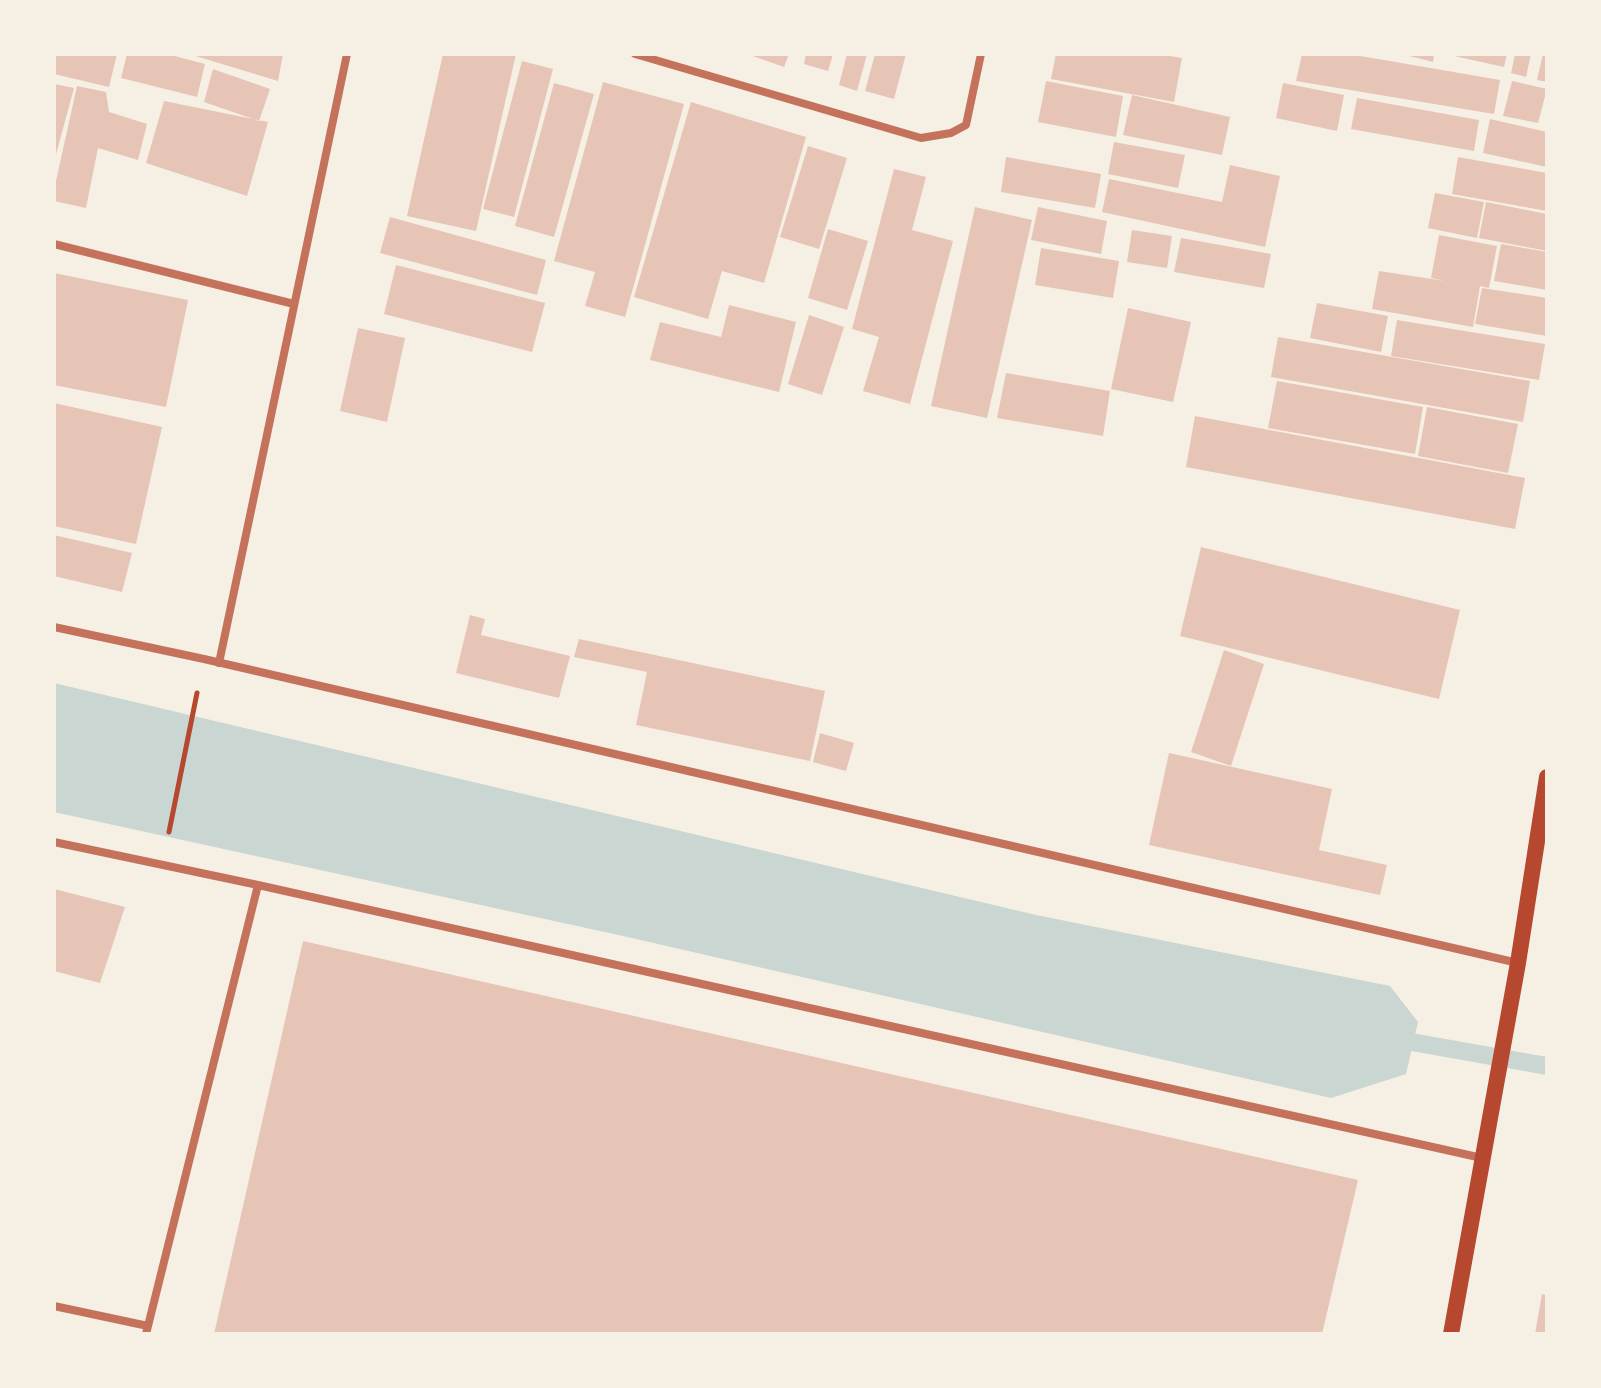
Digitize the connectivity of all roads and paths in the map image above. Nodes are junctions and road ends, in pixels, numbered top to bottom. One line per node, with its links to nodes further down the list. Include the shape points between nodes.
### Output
1 (347, 54): 5 (street)
2 (635, 54): 3 (street, via 921,138 966,125)
3 (981, 54)
4 (54, 244): 5 (street)
5 (294, 304): 8 (street)
6 (54, 627): 7 (street)
7 (204, 659): 8 (street); 11 (path)
8 (219, 663): 13 (street)
9 (1547, 777): 13 (main road)
10 (54, 842): 11 (street)
11 (162, 865): 12 (street)
12 (258, 885): 14 (street); 16 (street)
13 (1518, 963): 14 (main road)
14 (1482, 1158): 17 (main road)
15 (54, 1306): 16 (street)
16 (147, 1330)
17 (1451, 1334)

